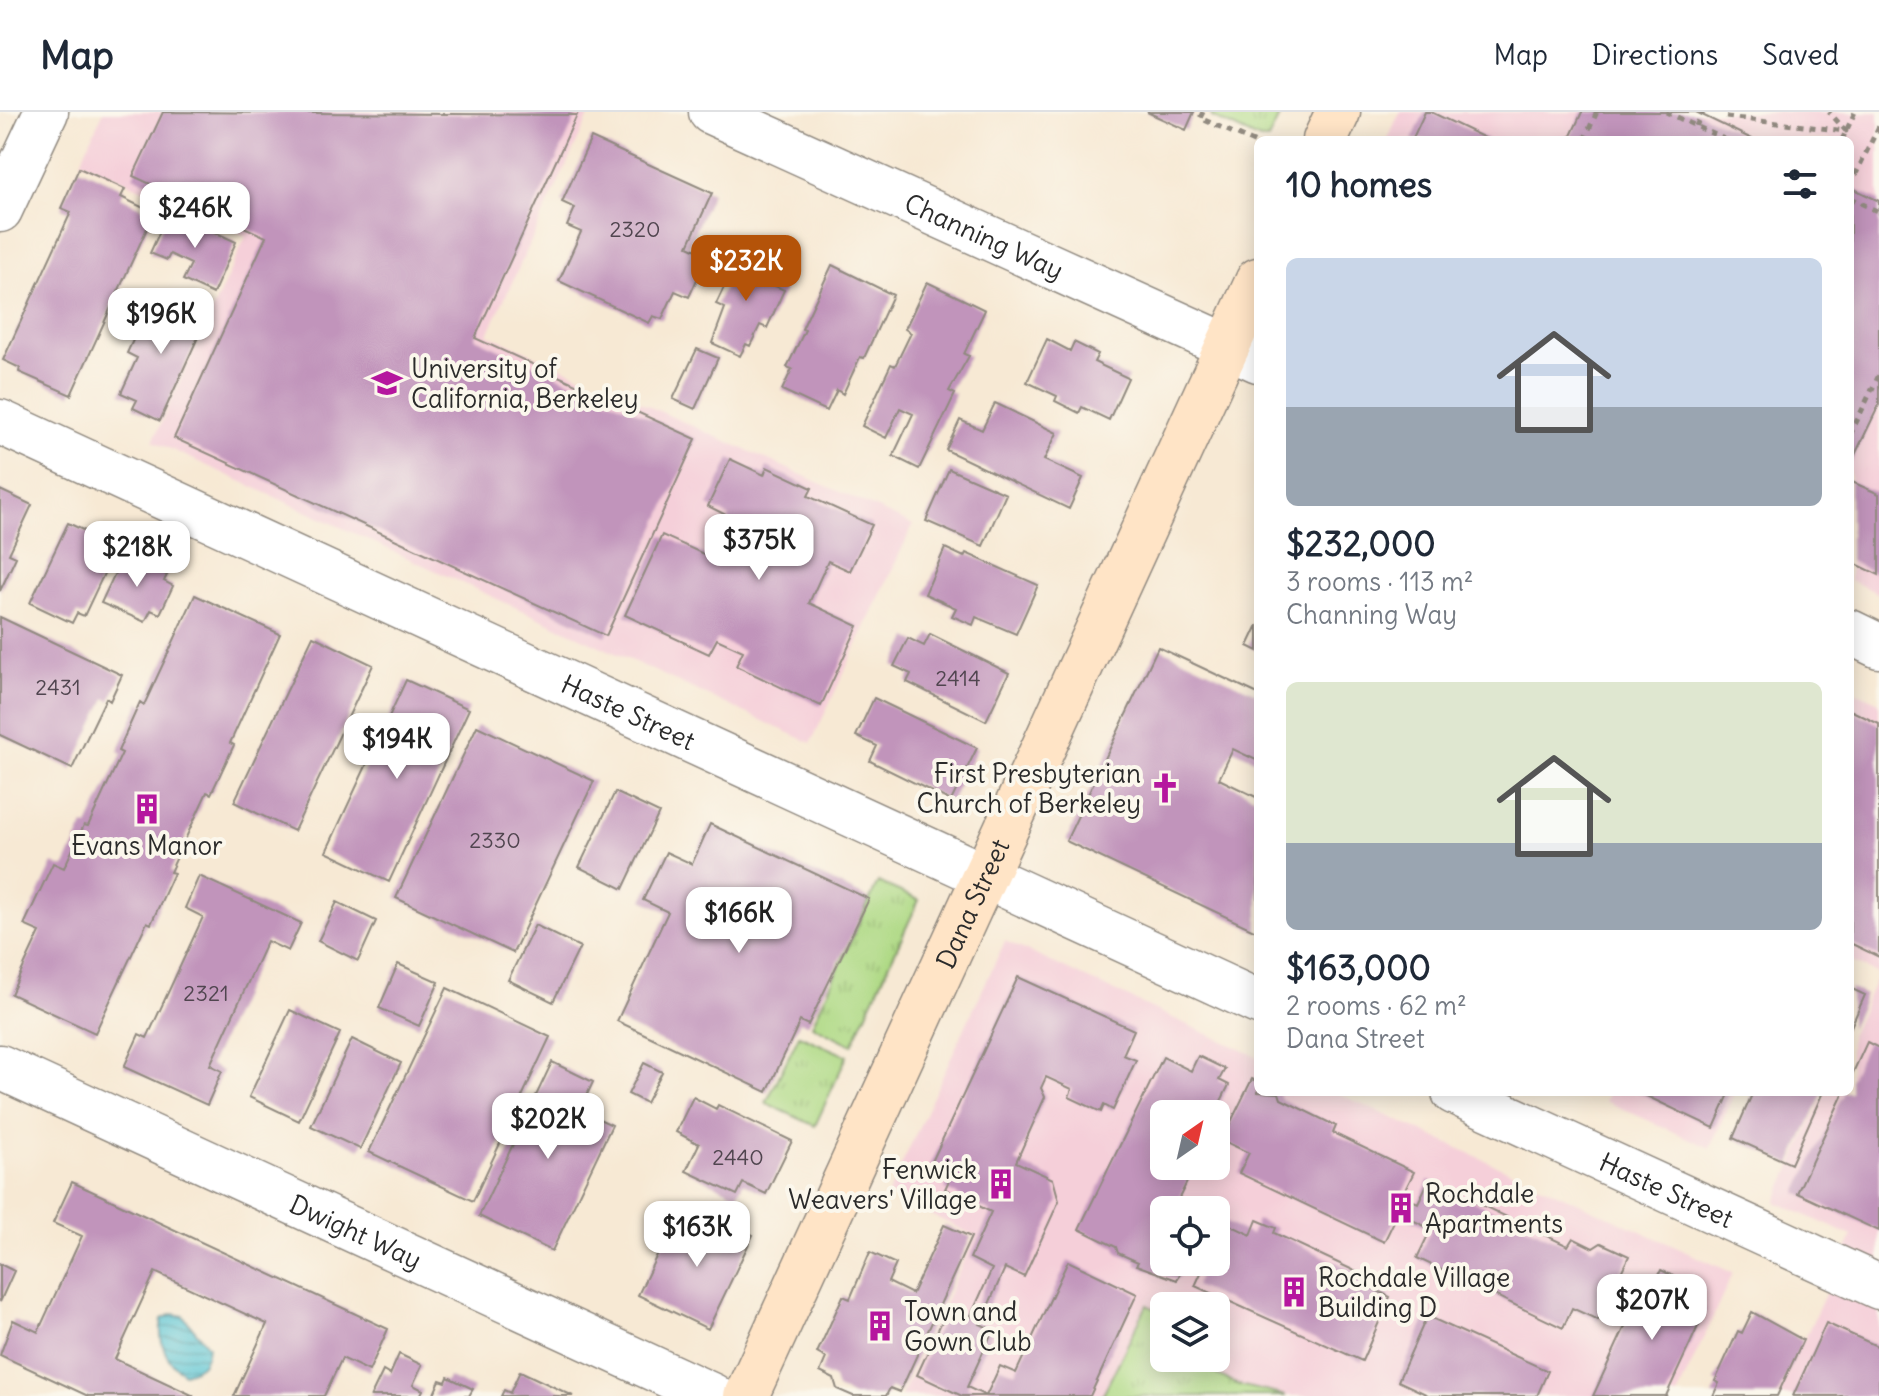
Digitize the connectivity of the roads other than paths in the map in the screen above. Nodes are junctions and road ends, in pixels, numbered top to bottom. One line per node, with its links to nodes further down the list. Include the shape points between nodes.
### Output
1 (46, 112): 5 (street)
2 (711, 112): 7 (street, Channing Way)
3 (1338, 112): 4 (main road)
4 (1327, 136)
5 (0, 210)
6 (1254, 298): 7 (main road, Dana Street)
7 (1242, 353): 11 (main road, Dana Street)
8 (0, 422): 11 (street, Haste Street)
9 (1854, 634): 10 (street)
10 (1879, 646)
11 (985, 876): 12 (street, Haste Street); 17 (main road, Dana Street)
12 (1254, 1000)
13 (0, 1067): 16 (street, Dwight Way)
14 (1463, 1096): 15 (street, Haste Street)
15 (1879, 1287)
16 (713, 1396)
17 (746, 1396)

